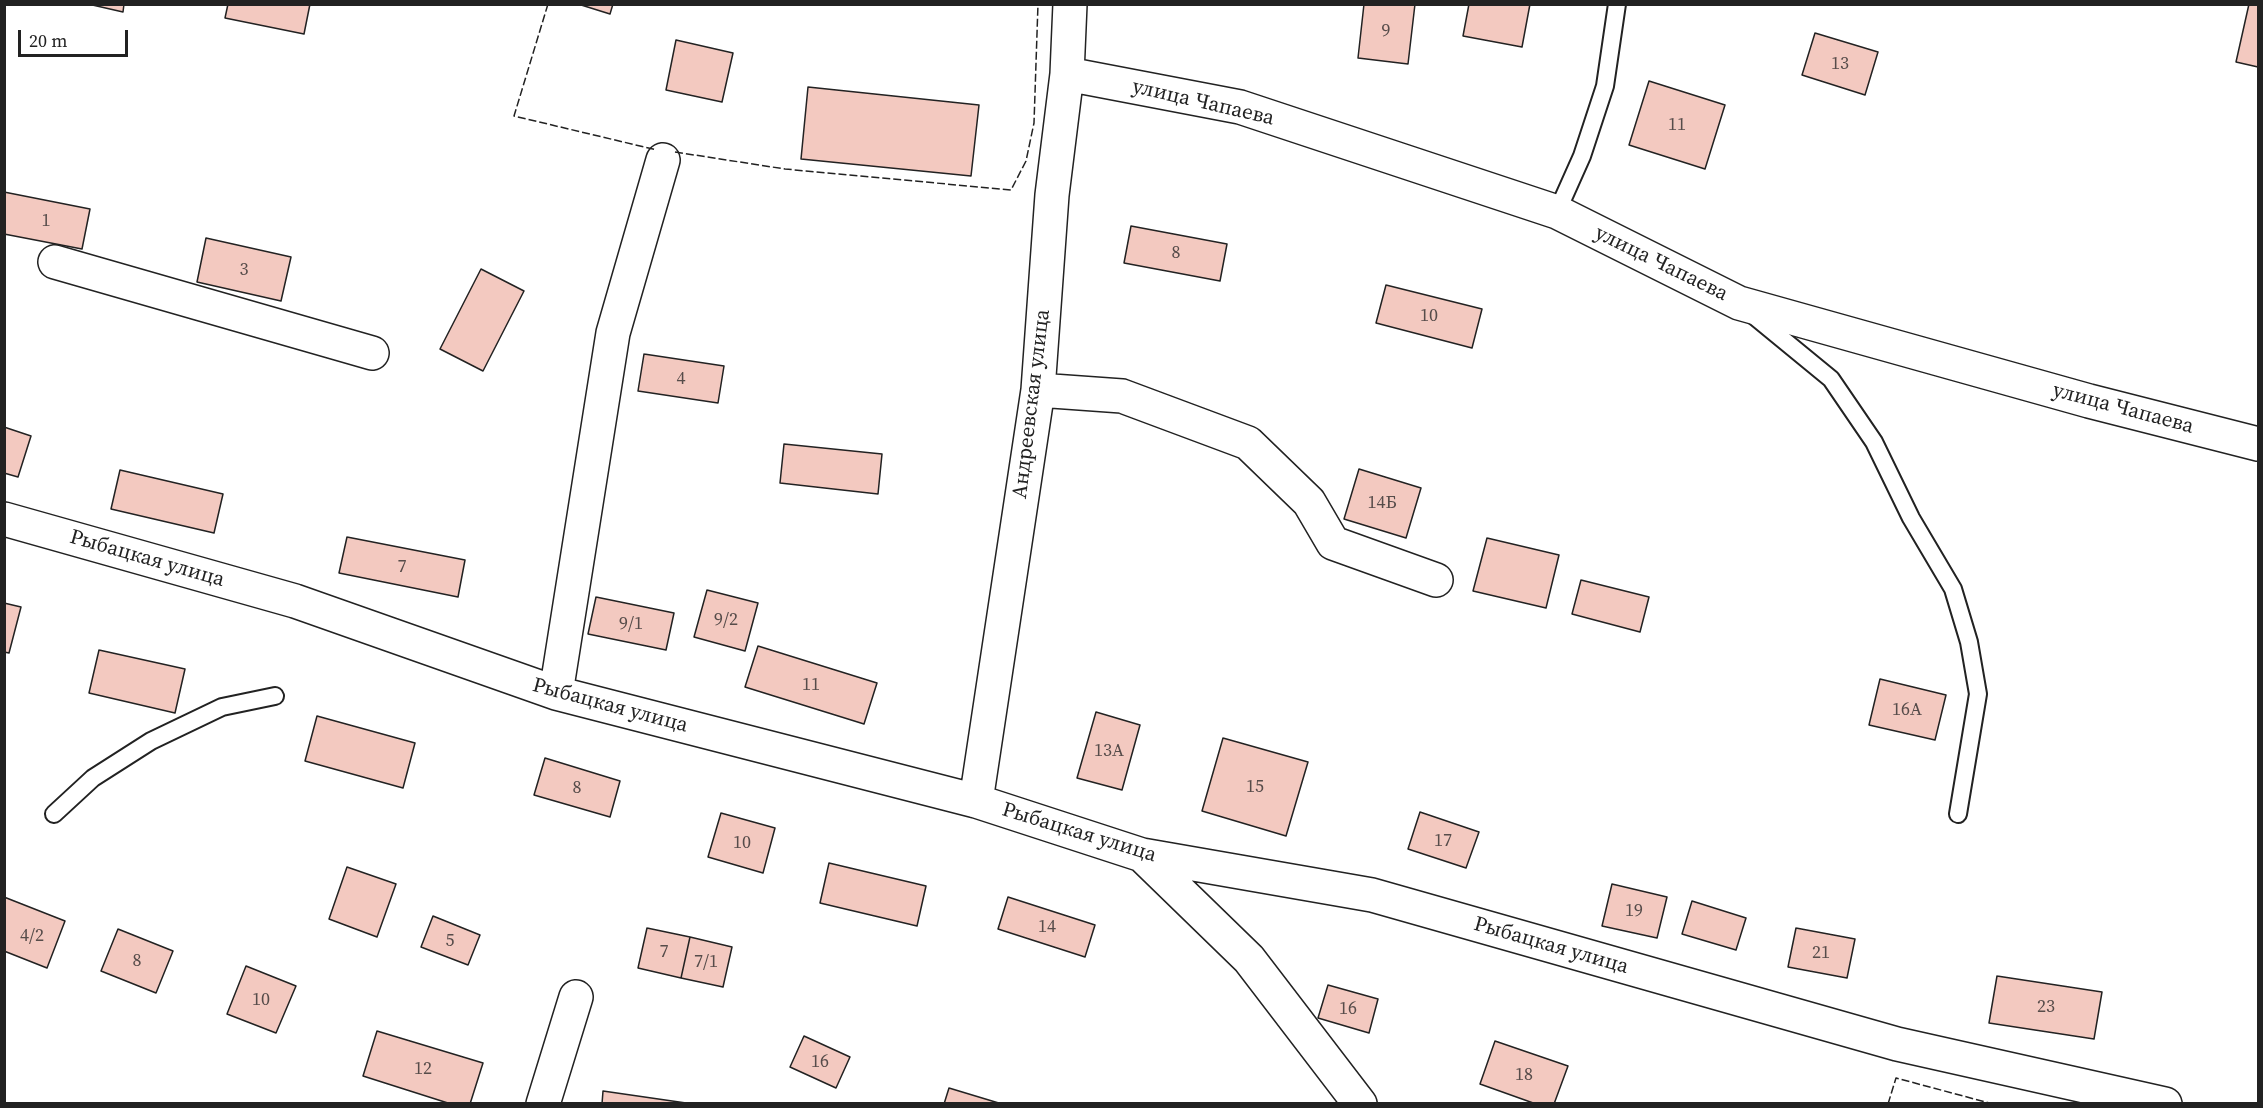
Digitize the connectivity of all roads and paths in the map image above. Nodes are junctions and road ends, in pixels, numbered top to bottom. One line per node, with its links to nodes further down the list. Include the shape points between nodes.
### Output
1 (1070, 4): 3 (street, Андреевская улица)
2 (1617, 4): 5 (lane, via 1605,86 1582,156)
3 (1067, 74): 5 (street, улица Чапаева, via 1240,107); 9 (street, Андреевская улица, via 1052,195)
4 (663, 160): 13 (street, via 613,333)
5 (1557, 212): 7 (street, улица Чапаева)
6 (55, 262): 8 (street)
7 (1738, 303): 10 (street, улица Чапаева); 17 (lane, via 1830,379 1874,442 1911,518 1953,589 1969,642 1978,694)
8 (372, 353)
9 (1038, 390): 12 (street, via 1122,396 1248,443 1309,502 1333,543); 15 (street, Андреевская улица)
10 (2259, 444)
11 (4, 519): 13 (street, Рыбацкая улица, via 295,601)
12 (1436, 580)
13 (556, 693): 15 (street, Рыбацкая улица)
14 (275, 696): 16 (lane, via 222,707 152,741 93,778)
15 (976, 801): 18 (street, Рыбацкая улица)
16 (54, 814)
17 (1958, 814)
18 (1142, 855): 21 (street, via 1249,959); 22 (street, Рыбацкая улица, via 1372,895 1897,1044)
19 (576, 997): 20 (street)
20 (543, 1104)
21 (1360, 1104)
22 (2165, 1104)

